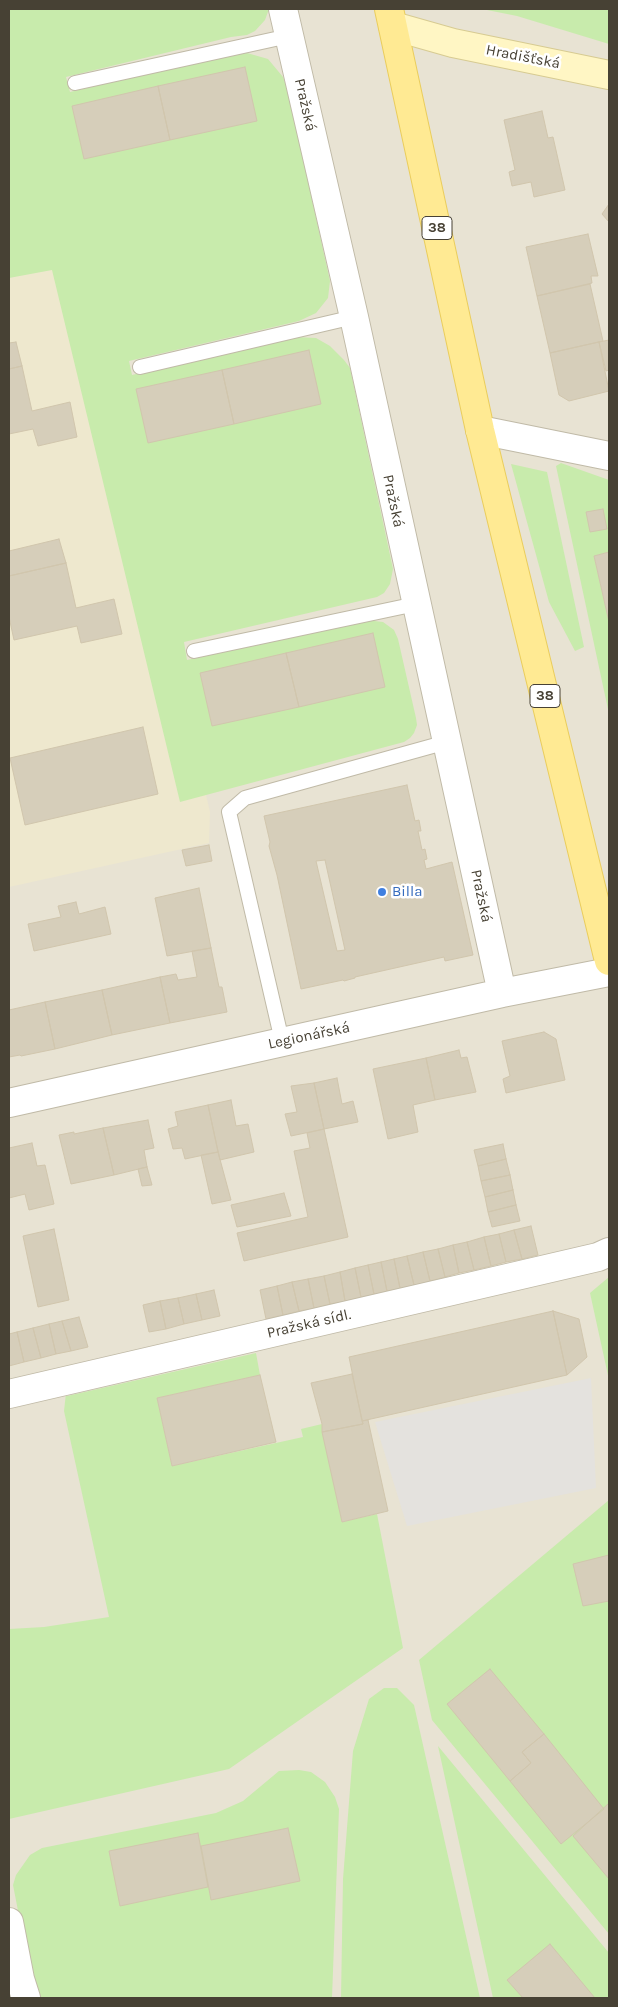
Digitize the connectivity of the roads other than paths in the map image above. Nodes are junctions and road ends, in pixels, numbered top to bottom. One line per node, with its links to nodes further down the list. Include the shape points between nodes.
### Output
1 (283, 9): 3 (street, Pražská)
2 (391, 17): 4 (street, Hradišťská, via 437,39); 8 (main road, 38)
3 (289, 36): 5 (lane); 6 (street, Pražská)
4 (609, 74)
5 (75, 82)
6 (354, 317): 7 (lane); 10 (street, Pražská)
7 (140, 367)
8 (480, 430): 9 (street); 13 (main road, 38)
9 (609, 456)
10 (416, 604): 11 (lane); 12 (street, Pražská)
11 (194, 651)
12 (447, 742): 15 (street, Pražská); 16 (lane, via 245,798 228,812)
13 (609, 961)
14 (609, 972): 15 (street, Legionářská)
15 (502, 993): 16 (street, Legionářská)
16 (282, 1041): 17 (street, Legionářská)
17 (9, 1103)
18 (609, 1252): 19 (street, Pražská sídl.)
19 (9, 1394)
20 (9, 1922): 21 (street)
21 (26, 1998)

